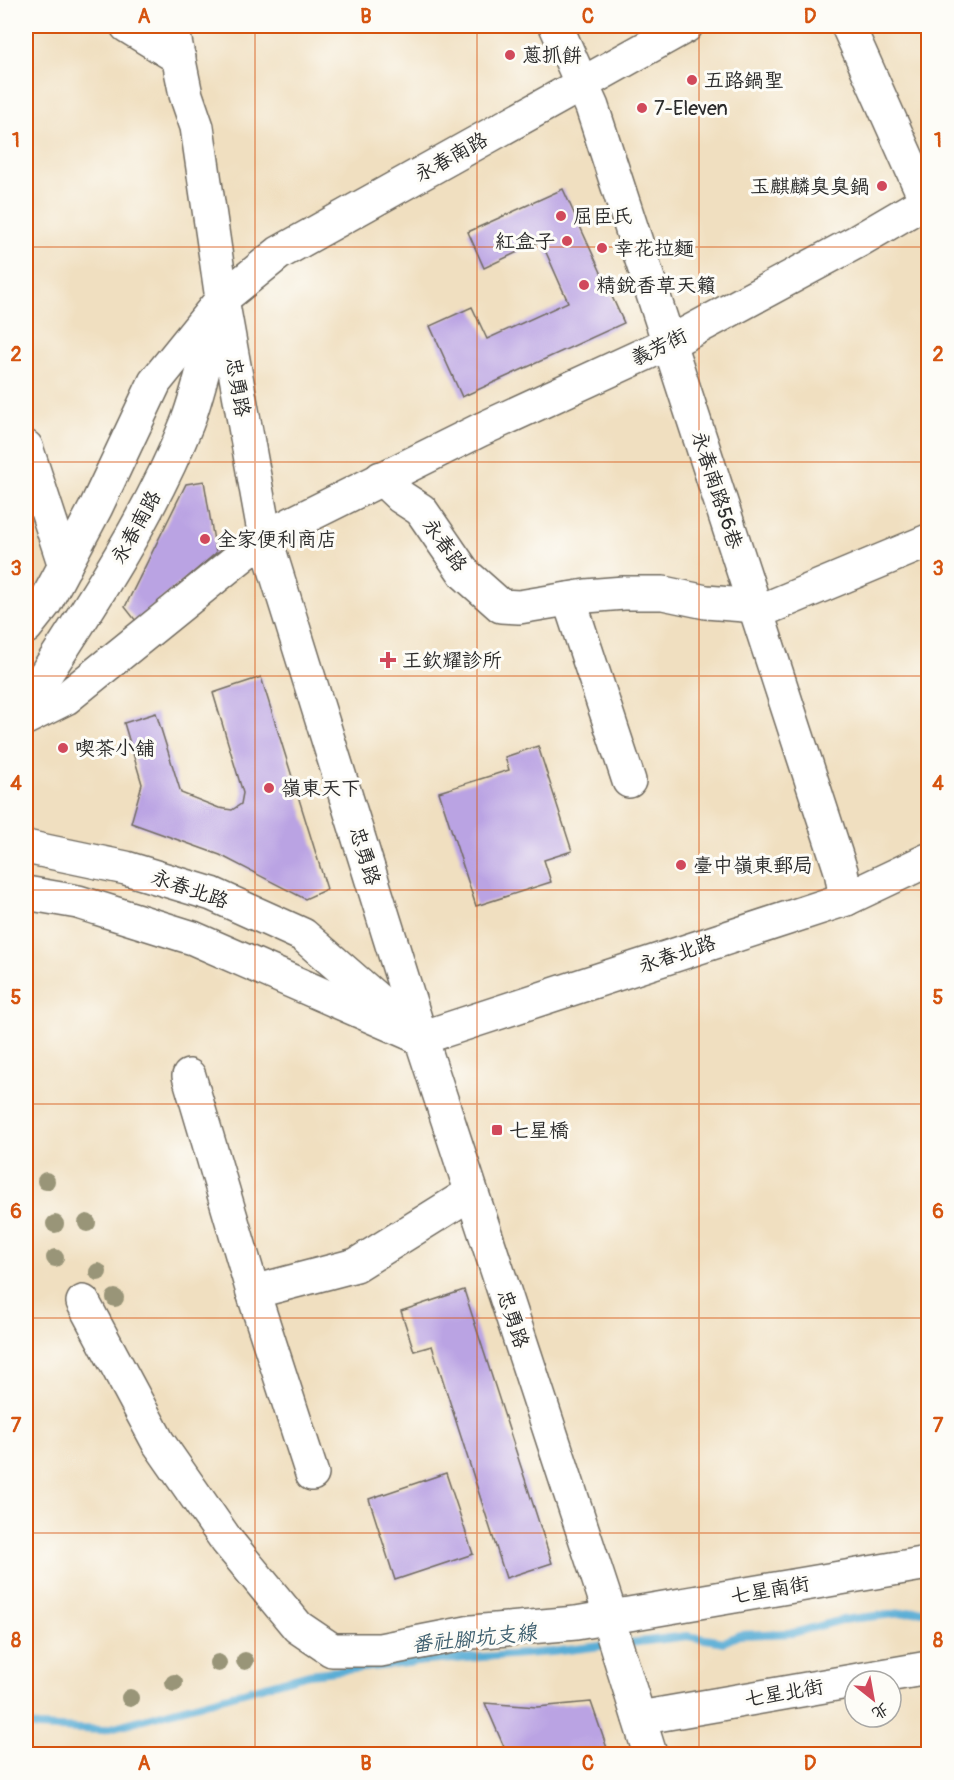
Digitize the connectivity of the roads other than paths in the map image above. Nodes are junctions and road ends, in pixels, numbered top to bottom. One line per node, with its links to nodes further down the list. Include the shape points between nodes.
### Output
1 (128, 26): 6 (street)
2 (172, 26): 6 (street, 忠勇路)
3 (556, 26): 7 (street, 永春南路56巷)
4 (686, 26): 7 (street, 永春南路)
5 (848, 26): 8 (street)
6 (179, 58): 9 (street, 忠勇路, via 197,127)
7 (583, 84): 9 (street, 永春南路, via 279,253); 10 (street, 永春南路56巷)
8 (928, 202): 10 (street, 義芳街)
9 (222, 299): 13 (street, 忠勇路); 15 (street, 永春南路, via 155,382); 19 (street, 永春南路, via 188,421 153,499)
10 (669, 343): 12 (street, 義芳街); 17 (street, 永春南路56巷)
11 (26, 447): 15 (street)
12 (381, 478): 13 (street); 16 (street, 永春路, via 421,510 465,574 501,606)
13 (265, 537): 20 (street, via 66,698); 26 (street, 忠勇路)
14 (928, 541): 17 (street, 永春路, via 770,607)
15 (65, 566): 18 (street, 永春南路, via 45,603)
16 (569, 599): 17 (street, 永春路, via 663,593); 21 (street)
17 (755, 606): 25 (street, 永春南路56巷, via 841,871)
18 (26, 627)
19 (26, 704)
20 (26, 718)
21 (629, 781)
22 (26, 847): 26 (street, 永春北路, via 126,868 212,894 303,935)
23 (928, 860): 25 (street, 永春北路)
24 (26, 894): 26 (street, via 78,902 193,938)
25 (846, 899): 26 (street, 永春北路)
26 (422, 1038): 28 (street, 忠勇路)
27 (189, 1076): 29 (street)
28 (471, 1193): 29 (street, via 356,1265); 33 (street, 忠勇路)
29 (253, 1292): 31 (street)
30 (83, 1302): 33 (street, 七星南街, via 158,1442 227,1541 298,1627 332,1650 380,1650 472,1632 576,1623)
31 (312, 1474)
32 (928, 1563): 33 (street, 七星南街)
33 (612, 1626): 35 (street)
34 (928, 1668): 35 (street, 七星北街)
35 (634, 1705): 36 (street)
36 (650, 1755)

